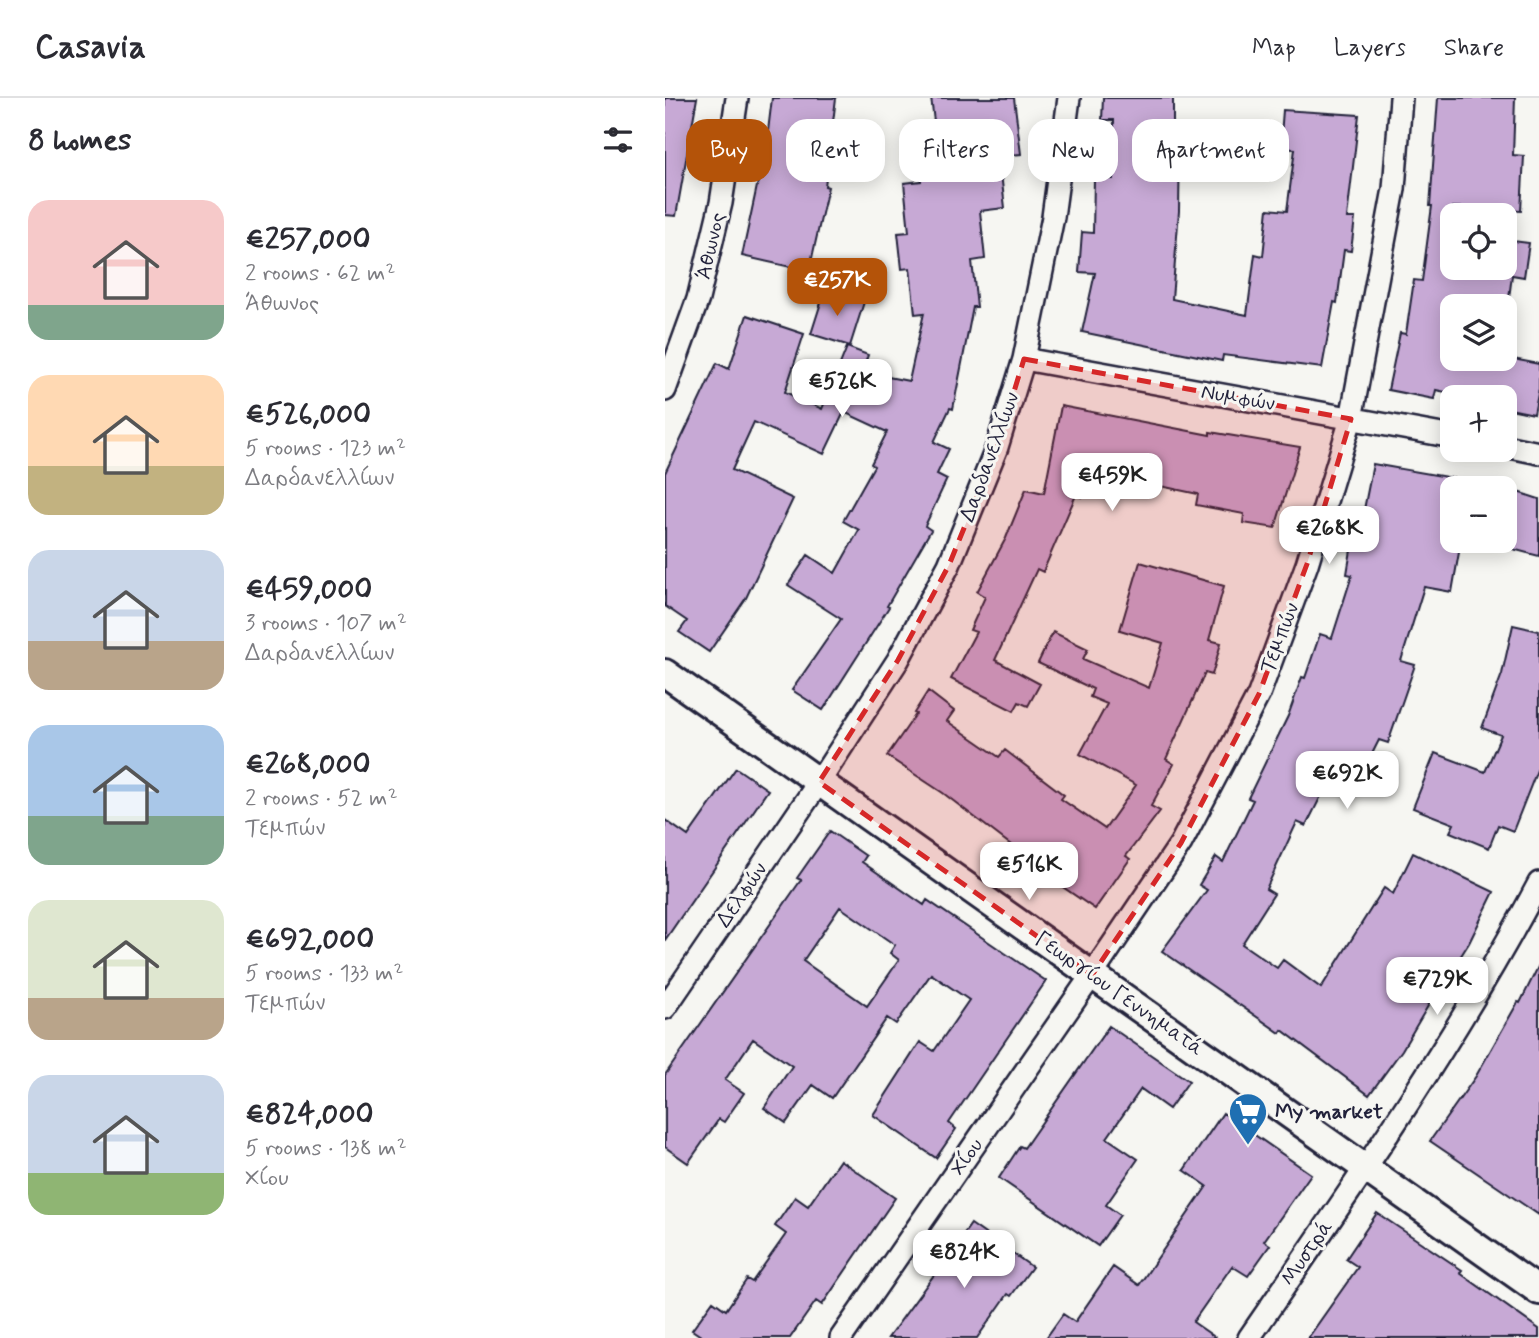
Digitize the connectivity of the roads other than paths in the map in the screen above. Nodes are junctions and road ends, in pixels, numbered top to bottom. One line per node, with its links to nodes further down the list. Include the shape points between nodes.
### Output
1 (737, 98): 5 (street, Άθωνος, via 722,203 701,287)
2 (1069, 98): 4 (street, Δαρδανελλίων, via 1053,217)
3 (1401, 98): 6 (street, Τεμπών, via 1394,189)
4 (1024, 359): 6 (street, Νυμφών); 11 (street, Δαρδανελλίων, via 997,447 949,565 898,660)
5 (665, 390)
6 (1352, 419): 7 (street, Νυμφών); 13 (street, Τεμπών, via 1307,564 1259,694 1181,843)
7 (1440, 435)
8 (1517, 448): 9 (street)
9 (1539, 453)
10 (665, 673): 11 (street, Γεωργίου Γεννηματά)
11 (819, 782): 13 (street, Γεωργίου Γεννηματά); 14 (street, Δελφών)
12 (1539, 883): 15 (street, Μυστρά, via 1498,961)
13 (1092, 975): 15 (street, Γεωργίου Γεννηματά); 17 (street, Χίου)
14 (665, 1009)
15 (1366, 1169): 16 (street, Γεωργίου Γεννηματά); 18 (street, Μυστρά)
16 (1539, 1291)
17 (841, 1338)
18 (1249, 1338)

